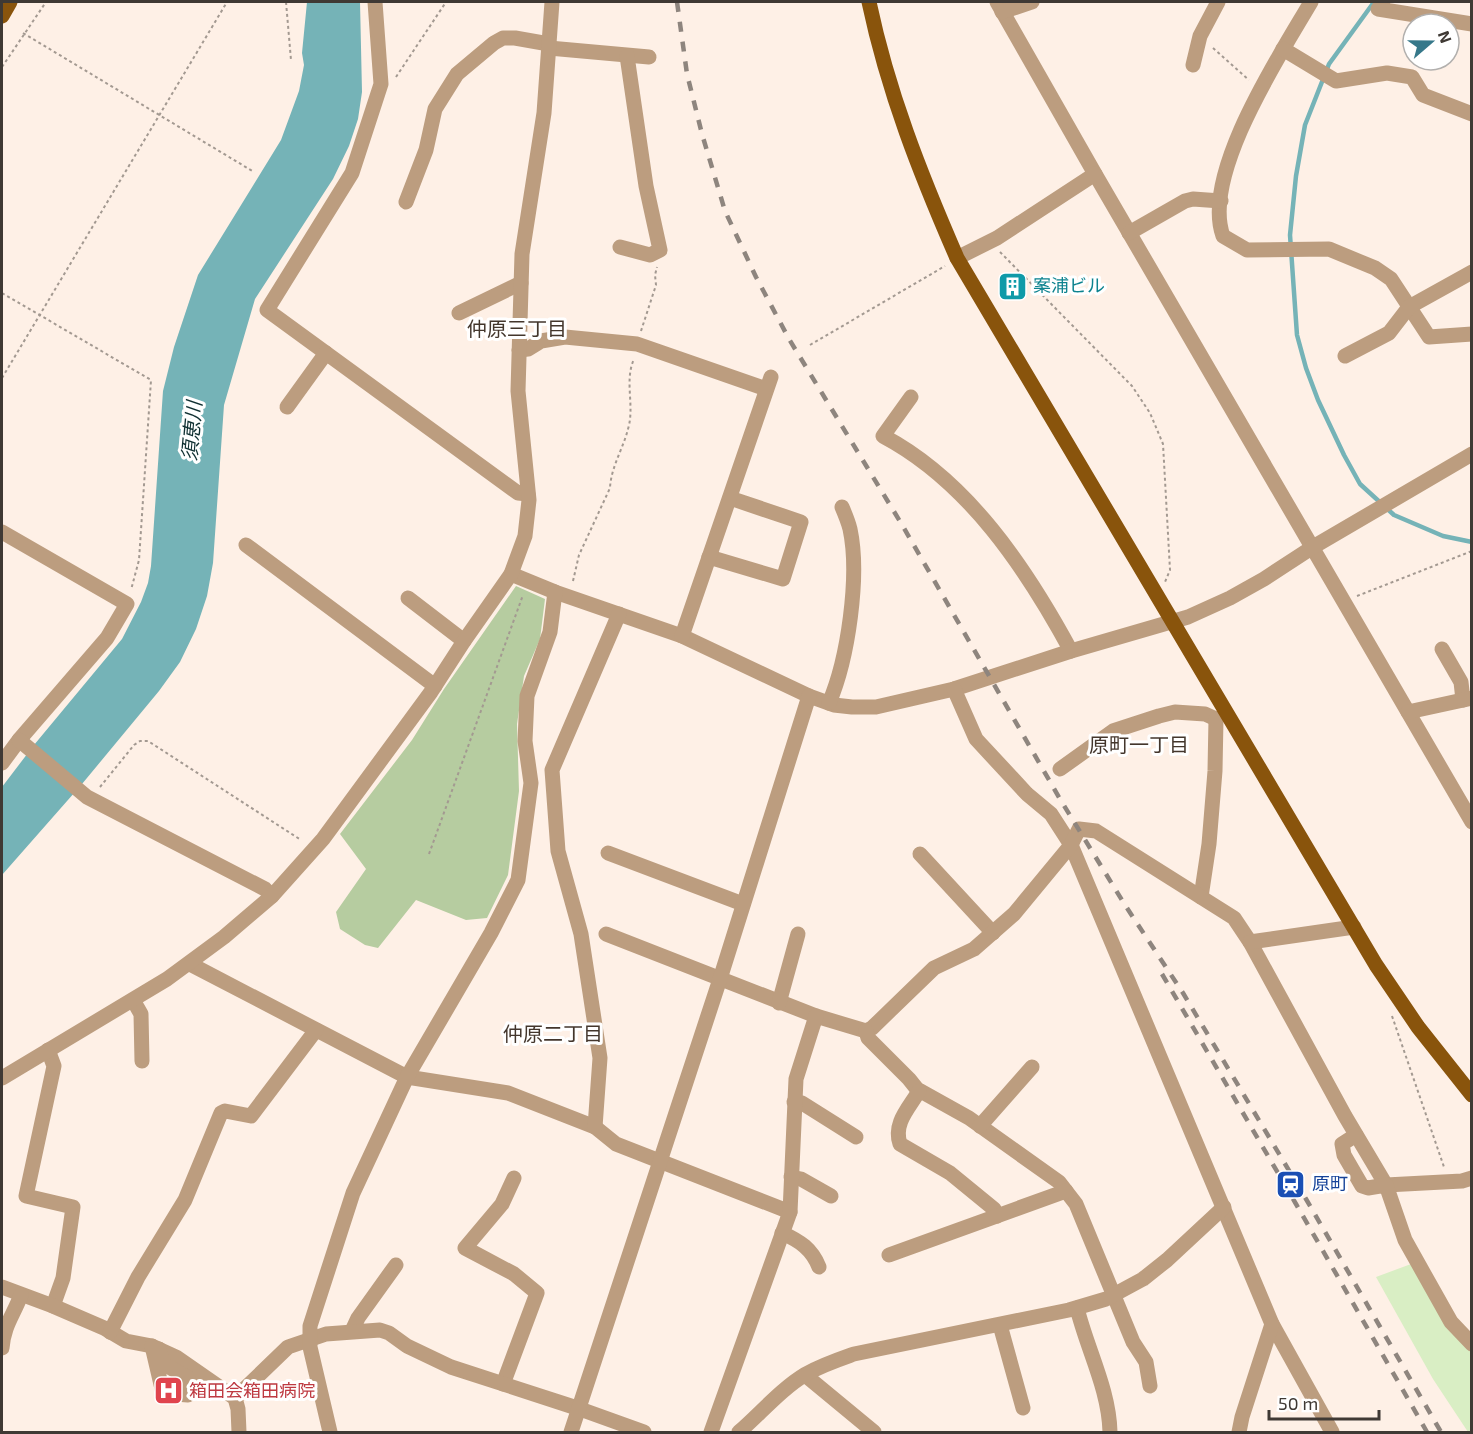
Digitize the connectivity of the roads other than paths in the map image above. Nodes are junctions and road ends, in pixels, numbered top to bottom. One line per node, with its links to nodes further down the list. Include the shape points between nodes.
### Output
1 (10, 2): 10 (main road)
2 (375, 2): 30 (street, via 381,84 352,173 267,310)
3 (552, 2): 12 (street)
4 (869, 2): 23 (main road, via 897,110)
5 (1032, 2): 9 (street)
6 (1218, 2): 16 (street, via 1200,36)
7 (1311, 2): 13 (street)
8 (1383, 2): 11 (street, via 1378,9)
9 (1000, 7): 18 (street)
10 (2, 16)
11 (1472, 24)
12 (549, 46): 14 (street); 20 (street, via 503,39 457,74 435,109 426,150); 25 (street)
13 (1283, 49): 17 (street, via 1336,81 1387,73 1412,77 1423,95); 19 (street, via 1230,154)
14 (627, 56): 15 (street); 22 (street, via 646,186 660,250 650,255)
15 (649, 57)
16 (1193, 65)
17 (1472, 114)
18 (1095, 174): 21 (street); 23 (street, via 1042,210)
19 (1221, 201): 21 (street, via 1185,201); 26 (street, via 1223,236 1247,250 1329,249 1391,279)
20 (406, 202)
21 (1129, 233): 40 (street)
22 (620, 247)
23 (957, 258): 46 (main road)
24 (1472, 272): 26 (street)
25 (521, 283): 27 (street); 29 (street)
26 (1410, 307): 28 (street, via 1430,337); 31 (street, via 1389,333)
27 (459, 313)
28 (1472, 334)
29 (519, 350): 35 (street, via 518,391); 36 (street, via 542,340 565,337 637,344 769,383)
30 (326, 353): 33 (street); 35 (street, via 518,493)
31 (1345, 356)
32 (911, 397): 50 (street, via 883,436 905,448 962,496 1026,578)
33 (287, 407)
34 (1472, 454): 40 (street)
35 (528, 494): 42 (street, via 525,536)
36 (730, 498): 41 (street); 41 (street, via 801,522 783,579)
37 (842, 507): 55 (street, via 850,529 853,581 839,681)
38 (2, 532): 58 (street, via 127,604 107,638)
39 (246, 545): 51 (street)
40 (1313, 547): 46 (street, via 1230,598); 56 (street)
41 (709, 557): 47 (street)
42 (511, 574): 43 (street); 48 (street)
43 (555, 592): 45 (street); 83 (street, via 550,632 527,696 525,741 531,783 518,880)
44 (408, 598): 48 (street)
45 (619, 614): 47 (street); 89 (street, via 552,770 558,851 582,934 600,1058)
46 (1173, 622): 50 (street); 57 (main road)
47 (682, 636): 53 (street)
48 (464, 641): 51 (street)
49 (1442, 649): 54 (street)
50 (1071, 651): 52 (street)
51 (435, 686): 65 (street, via 323,839)
52 (954, 689): 55 (street, via 876,707); 62 (street, via 976,739 1051,814)
53 (808, 696): 55 (street); 67 (street)
54 (1467, 699): 56 (street)
55 (829, 703)
56 (1408, 712): 61 (street)
57 (1222, 716): 60 (street, via 1175,711 1113,731); 66 (street); 68 (main road)
58 (24, 744): 59 (street); 65 (street, via 89,798)
59 (2, 763)
60 (1060, 769)
61 (1472, 822)
62 (1071, 845): 66 (street, via 1078,829 1096,831); 69 (street, via 1014,914); 99 (street)
63 (608, 853): 67 (street)
64 (920, 854): 69 (street)
65 (272, 896): 73 (street)
66 (1201, 897): 72 (street, via 1234,918)
67 (743, 904): 74 (street)
68 (1354, 927): 72 (street); 86 (main road, via 1418,1027)
69 (993, 933): 79 (street, via 974,949 934,968)
70 (606, 934): 74 (street)
71 (798, 934): 76 (street)
72 (1250, 942): 90 (street)
73 (190, 964): 75 (street); 78 (street)
74 (720, 979): 76 (street); 92 (street)
75 (133, 1000): 80 (street); 81 (street, via 141,1014)
76 (779, 1003): 77 (street)
77 (816, 1016): 79 (street); 87 (street, via 796,1079)
78 (316, 1030): 83 (street); 114 (street, via 251,1116 221,1113 185,1200)
79 (866, 1031): 85 (street, via 868,1038)
80 (48, 1050): 84 (street); 109 (street, via 54,1066 27,1196 73,1207 63,1278)
81 (142, 1061)
82 (1032, 1067): 88 (street)
83 (406, 1077): 89 (street, via 508,1093); 115 (street, via 353,1193 310,1326)
84 (2, 1078)
85 (919, 1091): 88 (street); 101 (street, via 898,1125 900,1144 950,1173 994,1209)
86 (1472, 1095)
87 (794, 1102): 91 (street, via 802,1103); 93 (street)
88 (980, 1126): 97 (street, via 1045,1171)
89 (595, 1127): 92 (street, via 616,1144)
90 (1356, 1135): 96 (street); 96 (street, via 1342,1144 1362,1186)
91 (856, 1137)
92 (660, 1161): 100 (street); 122 (street)
93 (791, 1177): 98 (street); 100 (street)
94 (514, 1178): 119 (street, via 502,1204 465,1248 514,1274 537,1293)
95 (1472, 1178): 96 (street)
96 (1386, 1185): 116 (street, via 1405,1240 1451,1322)
97 (1066, 1191): 101 (street); 108 (street, via 1076,1204)
98 (831, 1196)
99 (1224, 1207): 108 (street, via 1167,1260); 111 (street)
100 (790, 1212): 102 (street)
101 (997, 1216): 103 (street)
102 (782, 1233): 105 (street, via 814,1254); 128 (street)
103 (889, 1255)
104 (396, 1265): 113 (street)
105 (819, 1267)
106 (2, 1287): 107 (street)
107 (21, 1295): 109 (street); 117 (street, via 8,1319)
108 (1113, 1295): 110 (street); 120 (street, via 1146,1362)
109 (53, 1306): 114 (street)
110 (1077, 1308): 112 (street); 131 (street, via 1102,1385)
111 (1272, 1324): 132 (street); 133 (street)
112 (1000, 1325): 118 (street, via 854,1354); 123 (street)
113 (352, 1331): 115 (street); 119 (street, via 389,1333 451,1367)
114 (110, 1332): 121 (street, via 176,1357)
115 (310, 1338): 121 (street, via 288,1347); 125 (street)
116 (1472, 1344)
117 (2, 1348)
118 (805, 1375): 129 (street); 130 (street)
119 (503, 1384): 122 (street)
120 (1150, 1386)
121 (235, 1398): 124 (street)
122 (580, 1408): 126 (street); 127 (street)
123 (1023, 1408)
124 (239, 1432)
125 (330, 1432)
126 (571, 1432)
127 (644, 1432)
128 (711, 1432)
129 (739, 1432)
130 (874, 1432)
131 (1110, 1432)
132 (1239, 1432)
133 (1332, 1432)

